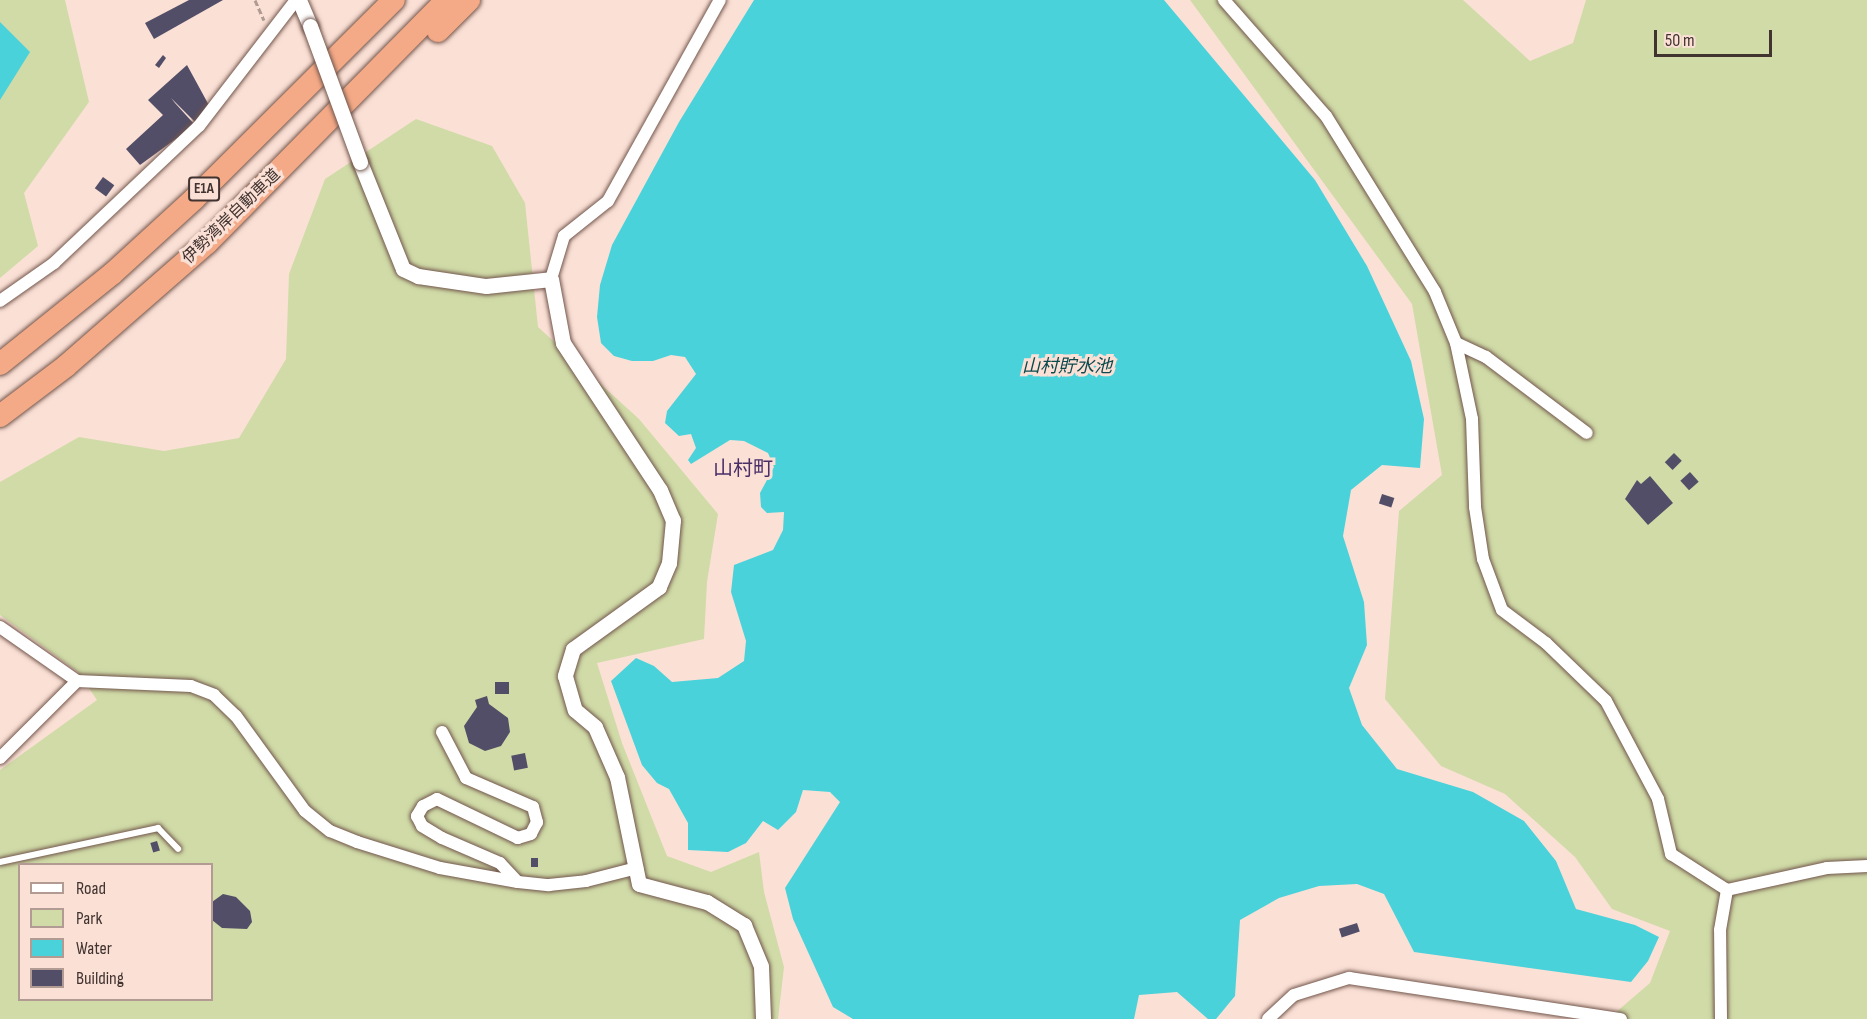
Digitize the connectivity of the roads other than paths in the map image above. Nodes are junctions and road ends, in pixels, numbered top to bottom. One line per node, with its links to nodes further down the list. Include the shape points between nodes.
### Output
1 (298, 0): 7 (street, bridge, via 403,269 418,276 486,286); 8 (street, via 199,126 54,263)
2 (394, 0): 10 (highway, E1A, via 186,206 112,274)
3 (469, 0): 6 (highway, E1A)
4 (720, 0): 7 (street, via 609,201 564,236)
5 (1224, 0): 9 (street, via 1326,116 1435,292)
6 (445, 10): 11 (highway, 伊勢湾岸自動車道 / E1A, via 137,306)
7 (551, 279): 20 (street, via 563,343 660,490 674,520 669,563 659,588 573,649 565,676 575,710 595,727 618,777)
8 (0, 301)
9 (1456, 343): 12 (street, via 1486,357); 22 (street, via 1472,419 1475,507 1482,549 1502,610 1546,643 1606,700 1658,799 1671,854)
10 (0, 364)
11 (0, 416)
12 (1587, 433)
13 (0, 627): 14 (street)
14 (77, 681): 16 (street); 21 (street, via 191,686 214,695 236,716 293,798 330,831 440,868)
15 (442, 732): 21 (street, via 466,778 533,807 537,822 531,834 518,837 437,799 423,806 417,816 422,826 500,863)
16 (0, 758)
17 (178, 849): 18 (lane, via 158,828)
18 (0, 862)
19 (1867, 866): 22 (street, via 1827,868)
20 (637, 868): 21 (street, via 586,881 549,885); 23 (street, via 639,884 707,902 744,925 761,966)
21 (518, 882)
22 (1727, 890): 26 (street, via 1720,930)
23 (762, 1019)
24 (1268, 1019): 25 (street, via 1294,995 1349,978)
25 (1621, 1019)
26 (1721, 1019)

